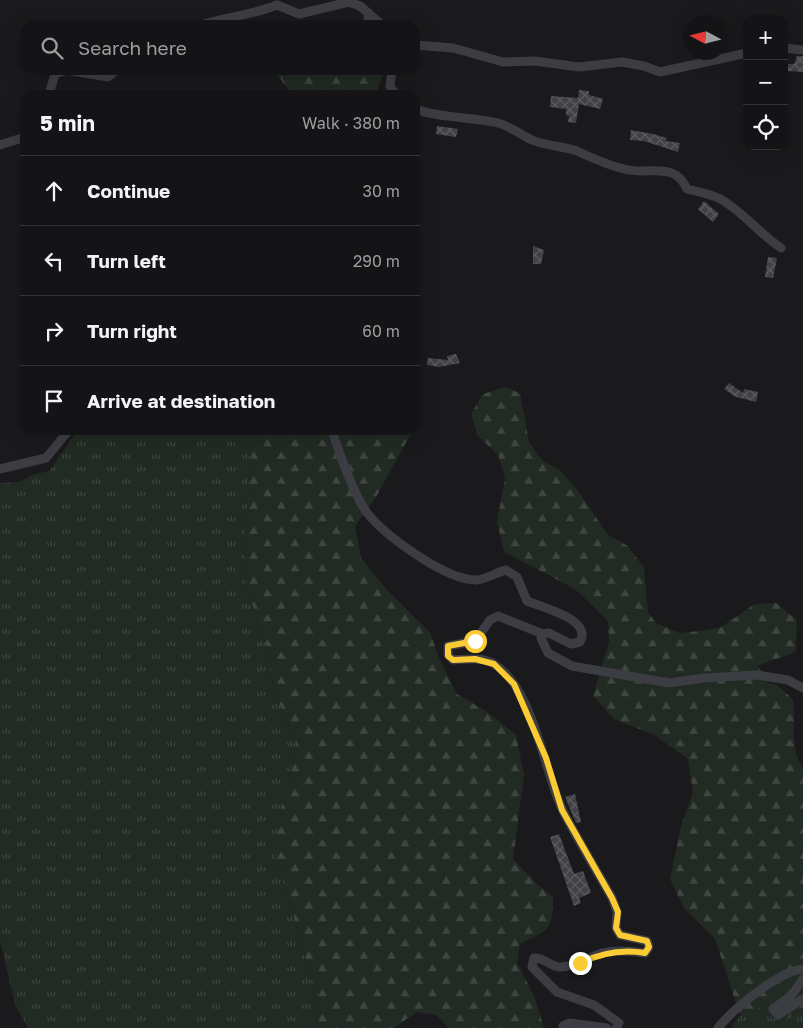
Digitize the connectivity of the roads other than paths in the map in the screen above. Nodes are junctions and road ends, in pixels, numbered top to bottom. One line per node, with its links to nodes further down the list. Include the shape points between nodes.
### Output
1 (369, 13): 2 (street, via 349,2 299,14 277,5 254,14); 3 (street); 4 (street)
2 (217, 20)
3 (368, 20)
4 (377, 20)
5 (420, 45): 8 (street, via 453,48 503,62 535,61 579,67 622,62 660,72)
6 (788, 48): 7 (street)
7 (803, 50)
8 (743, 54)
9 (55, 75): 13 (street)
10 (96, 75): 11 (street)
11 (111, 75)
12 (391, 75): 14 (street)
13 (50, 90)
14 (393, 90)
15 (420, 111): 18 (street, via 438,117 499,123 534,140 577,151 624,169 675,172 688,189 722,200)
16 (20, 138): 17 (street)
17 (0, 145)
18 (781, 248)
19 (65, 435): 21 (street, via 46,458)
20 (333, 435): 22 (street, via 337,450 368,513 381,526 440,570 476,580 506,570 517,577 527,601 575,621 582,638 580,642 571,644 549,633)
21 (0, 469)
22 (543, 634): 23 (street, via 541,638 548,653 572,666 670,683 757,675 788,680); 29 (street, via 498,616 490,620 475,641 448,646 448,656 453,660 475,659 494,664 514,684 546,758 562,810 618,912 616,928 620,935 647,941 649,947 645,953 602,953 580,963 559,967 539,958 534,958 532,963 532,967 557,992 594,1006 619,1023)
23 (803, 688)
24 (803, 969): 30 (street, via 762,988)
25 (803, 980): 26 (street, via 792,996 773,1009 778,1015)
26 (803, 999)
27 (566, 1028): 28 (street, via 563,1026 570,1023)
28 (607, 1028)
29 (616, 1028)
30 (718, 1028)

